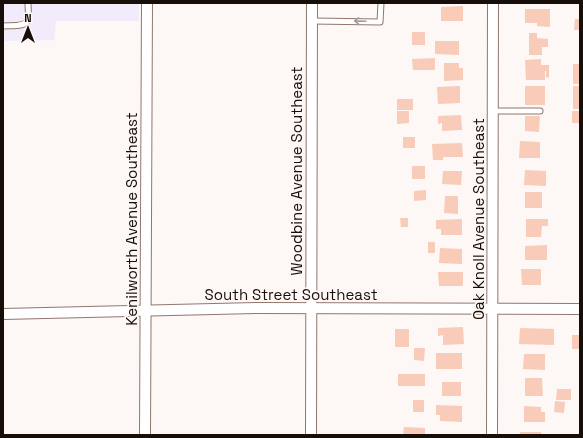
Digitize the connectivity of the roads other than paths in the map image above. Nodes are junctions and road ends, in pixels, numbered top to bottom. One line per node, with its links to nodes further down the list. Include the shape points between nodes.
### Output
1 (28, 3): 7 (lane, via 26,22 22,25)
2 (147, 3): 13 (street, Kenilworth Avenue Southeast)
3 (312, 3): 6 (street, Woodbine Avenue Southeast)
4 (381, 3): 6 (lane, one-way to 6, via 380,22)
5 (494, 3): 8 (street, Oak Knoll Avenue Southeast)
6 (312, 21): 10 (street, Woodbine Avenue Southeast)
7 (3, 26)
8 (493, 111): 9 (lane); 11 (street, Oak Knoll Avenue Southeast)
9 (540, 111)
10 (311, 308): 11 (street, South Street Southeast); 13 (street, South Street Southeast); 16 (street, Woodbine Avenue Southeast)
11 (492, 309): 12 (street, South Street Southeast); 17 (street, Oak Knoll Avenue Southeast)
12 (580, 309)
13 (146, 310): 14 (street, South Street Southeast); 15 (street, Kenilworth Avenue Southeast)
14 (3, 314)
15 (145, 435)
16 (311, 435)
17 (492, 435)

